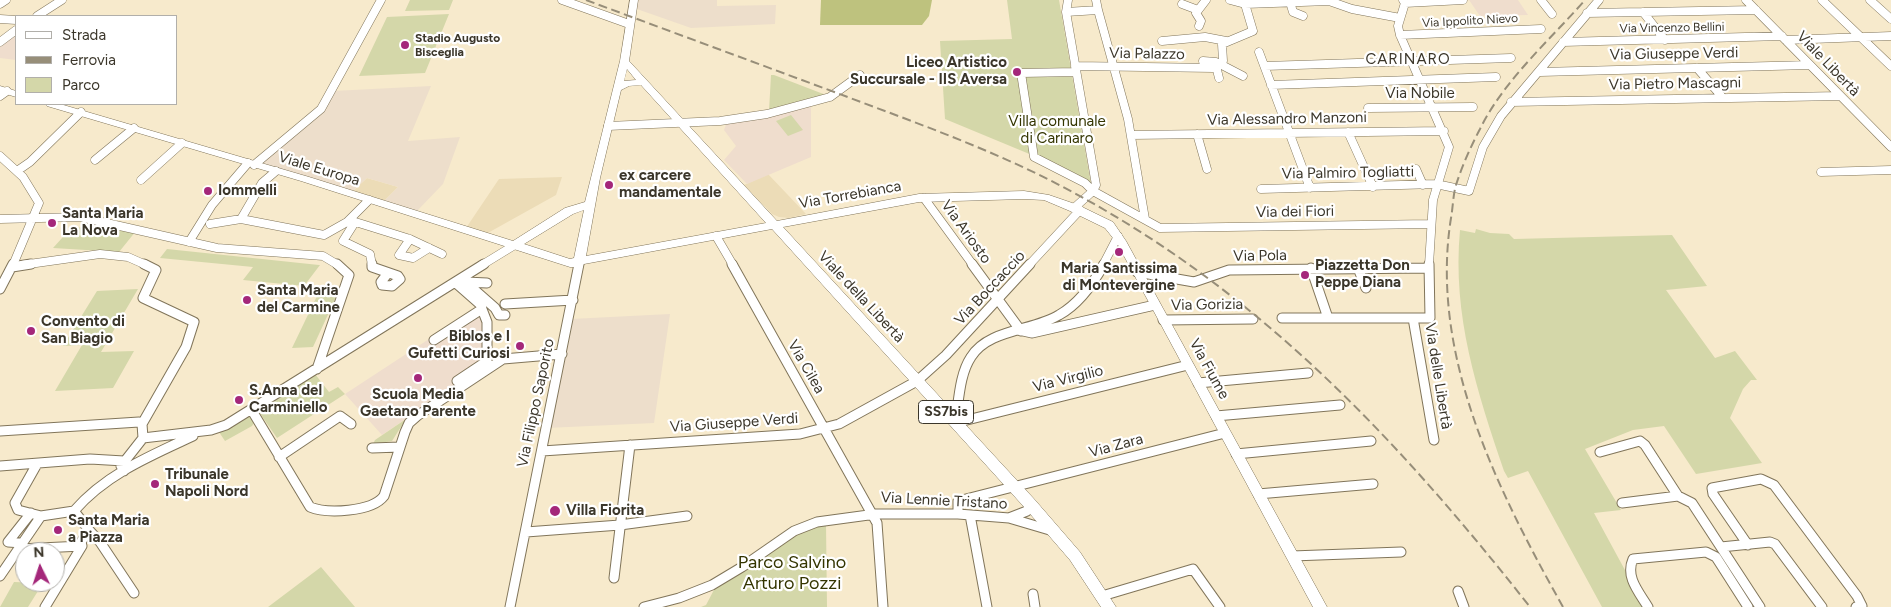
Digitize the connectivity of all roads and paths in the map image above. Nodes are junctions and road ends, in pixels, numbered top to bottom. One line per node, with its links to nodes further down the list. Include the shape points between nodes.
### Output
1 (6, 0): 21 (street)
2 (62, 0): 30 (street)
3 (380, 0): 90 (street, via 321,109)
4 (562, 0): 36 (street)
5 (634, 0): 36 (main road)
6 (1068, 0): 26 (street)
7 (1096, 0): 23 (street)
8 (1222, 0): 20 (street)
9 (1230, 0): 20 (street)
10 (1325, 0): 19 (street); 32 (street)
11 (1463, 0): 17 (street)
12 (1541, 0): 29 (street)
13 (1599, 0): 28 (street)
14 (1746, 0): 25 (street, Viale Libertà)
15 (1822, 0): 42 (street)
16 (1870, 0): 34 (street)
17 (1404, 1): 32 (street)
18 (1205, 2): 24 (street)
19 (1293, 2): 20 (street); 31 (street, via 1293,12)
20 (1247, 3): 46 (street, via 1253,31)
21 (0, 4)
22 (1182, 4): 24 (street)
23 (1098, 10): 26 (street); 56 (street)
24 (1198, 10): 37 (street)
25 (1756, 10): 27 (street); 43 (street, Viale Libertà)
26 (1066, 12): 60 (street)
27 (1643, 12): 28 (street); 44 (street)
28 (1587, 13): 48 (street)
29 (1552, 14)
30 (39, 15)
31 (1303, 16)
32 (1400, 18): 40 (street)
33 (0, 19): 35 (street)
34 (1891, 19)
35 (15, 20)
36 (627, 22): 51 (main road)
37 (1199, 26)
38 (1540, 29): 40 (street, Via Ippolito Nievo)
39 (15, 31): 47 (street)
40 (1400, 35): 53 (street)
41 (1891, 36): 42 (street, Via Vincenzo Bellini)
42 (1861, 37): 43 (street, Via Vincenzo Bellini); 58 (street)
43 (1784, 38): 44 (street, Via Vincenzo Bellini); 55 (street, Viale Libertà)
44 (1665, 40): 48 (street, Via Vincenzo Bellini)
45 (1162, 41): 46 (street, via 1205,37)
46 (1226, 41): 54 (street, via 1222,44)
47 (0, 42)
48 (1563, 42): 61 (street)
49 (1259, 52): 57 (street)
50 (1511, 58): 53 (street)
51 (624, 61): 67 (main road, Viale della Libertà / SS7bis); 69 (main road, Via Filippo Saporito)
52 (1203, 61): 54 (street)
53 (1411, 61): 57 (street); 66 (street)
54 (1218, 65): 56 (street, Via Palazzo, via 1204,68); 63 (street); 65 (street)
55 (1810, 65): 59 (street, Via Giuseppe Verdi); 70 (street, Viale Libertà)
56 (1115, 66): 60 (street, Via Palazzo); 85 (street)
57 (1264, 66): 68 (street)
58 (1891, 66)
59 (1697, 68): 61 (street, Via Giuseppe Verdi); 71 (street)
60 (1076, 69): 103 (street, via 1096,185); 103 (street, Via Palazzo, via 1021,72 1034,158 1085,183)
61 (1540, 72): 72 (street)
62 (860, 75): 78 (street, via 834,95 812,102 720,122)
63 (1244, 76)
64 (1496, 77): 66 (street)
65 (1219, 78)
66 (1420, 80): 68 (street); 74 (street)
67 (643, 82): 69 (main road, via 627,83); 78 (main road, Viale della Libertà / SS7bis)
68 (1271, 85): 83 (street)
69 (616, 89): 79 (main road, Via Filippo Saporito)
70 (1840, 96): 71 (street, Via Pietro Mascagni); 87 (street, Viale Libertà)
71 (1723, 98): 72 (street, Via Pietro Mascagni)
72 (1511, 102): 98 (street, via 1483,147 1470,190 1464,192)
73 (54, 105): 77 (main road, Viale Europa)
74 (1433, 107): 75 (street, Via Nobile); 76 (street, Via Nobile); 81 (street)
75 (1473, 107)
76 (1368, 108)
77 (81, 112): 80 (main road, Viale Europa); 94 (street)
78 (680, 124): 79 (street); 115 (main road, Viale della Libertà / SS7bis)
79 (608, 126): 106 (main road, Via Filippo Saporito)
80 (134, 128): 86 (main road, Viale Europa); 89 (street)
81 (1444, 131): 82 (street, Via Alessandro Manzoni); 98 (street, via 1449,147)
82 (1348, 132): 83 (street, Via Alessandro Manzoni); 100 (street)
83 (1289, 133): 84 (street, Via Alessandro Manzoni); 101 (street)
84 (1197, 134): 85 (street, Via Alessandro Manzoni); 91 (street)
85 (1131, 135): 109 (street)
86 (182, 143): 90 (main road, Viale Europa); 97 (street)
87 (1891, 147)
88 (0, 156): 94 (street)
89 (95, 160)
90 (251, 164): 95 (main road, Viale Europa); 119 (street, via 212,205)
91 (1207, 169)
92 (1416, 169): 99 (street)
93 (1891, 170): 96 (street)
94 (17, 171): 108 (street, via 39,203)
95 (276, 171): 105 (main road, Viale Europa); 111 (street, via 262,183)
96 (1821, 172)
97 (141, 180)
98 (1436, 184): 99 (street, Via Palmiro Togliatti); 114 (street)
99 (1423, 185): 100 (street, Via Palmiro Togliatti)
100 (1373, 187): 101 (street, Via Palmiro Togliatti)
101 (1310, 188): 102 (street, Via Palmiro Togliatti)
102 (1261, 189)
103 (1093, 191): 107 (street, Via Boccaccio); 109 (street)
104 (924, 198): 107 (main road, Via Torrebianca, via 1045,197); 115 (main road, Via Torrebianca); 134 (street, Via Ariosto)
105 (369, 200): 112 (street); 120 (main road, Viale Europa)
106 (590, 204): 120 (main road, via 569,211); 123 (main road, Via Filippo Saporito)
107 (1077, 209): 117 (main road, Via Torrebianca, via 1109,225); 134 (street, Via Boccaccio)
108 (35, 218): 110 (street); 119 (street, via 80,217); 124 (street)
109 (1145, 218): 114 (street, Via dei Fiori, via 1160,228)
110 (0, 219)
111 (240, 220): 112 (street, via 324,235); 113 (street)
112 (352, 221): 118 (street); 129 (street, via 342,241 370,254 372,267)
113 (210, 224)
114 (1430, 224): 127 (street)
115 (772, 225): 116 (main road, Via Torrebianca); 152 (main road, Viale della Libertà / SS7bis)
116 (716, 236): 123 (main road, Via Torrebianca); 160 (street, Via Cilea)
117 (1118, 236): 128 (main road, Via Fiume); 145 (street, via 1099,275 1085,292 1060,315)
118 (410, 239): 121 (street); 121 (street, via 399,255 413,258)
119 (189, 242): 149 (street, via 217,248 323,256 349,275)
120 (513, 246): 123 (main road, Viale Europa, via 570,264); 130 (street)
121 (429, 248): 122 (street)
122 (442, 254)
123 (579, 263): 135 (street, Via Filippo Saporito)
124 (12, 267): 133 (street); 159 (street, via 100,254 128,257 156,270 143,298 194,322 186,347)
125 (1311, 268): 126 (street, Via Pola); 128 (street, Via Pola, via 1229,270 1194,282); 141 (street)
126 (1358, 268): 127 (street, Via Pola); 132 (street)
127 (1428, 268): 142 (street, via 1430,318)
128 (1137, 272): 137 (main road, Via Fiume)
129 (388, 274)
130 (461, 281): 131 (street); 138 (street); 139 (street, via 495,308 499,315); 149 (street)
131 (487, 283)
132 (1366, 288)
133 (0, 289)
134 (998, 299): 145 (street, Via Ariosto); 152 (street, Via Boccaccio)
135 (573, 300): 136 (street); 147 (street, Via Filippo Saporito)
136 (505, 304)
137 (1155, 305): 144 (main road, Via Fiume); 145 (street, via 1032,333)
138 (482, 309): 146 (street); 151 (street, via 487,322 487,361)
139 (505, 315)
140 (1282, 318): 141 (street)
141 (1328, 318): 142 (street)
142 (1413, 318): 165 (street, Via delle Libertà)
143 (1253, 319): 144 (street, Via Gorizia)
144 (1163, 320): 148 (main road, Via Fiume)
145 (1021, 331): 158 (street, via 992,339 972,354)
146 (434, 340)
147 (562, 354): 168 (street, via 508,357 499,361 412,420); 170 (street, Via Filippo Saporito)
148 (1188, 365): 153 (main road, Via Fiume); 158 (street, Via Virgilio)
149 (317, 368): 155 (street)
150 (1308, 373): 153 (street)
151 (457, 381)
152 (917, 381): 158 (main road, Viale della Libertà / SS7bis); 160 (street, Via Giuseppe Verdi)
153 (1198, 383): 156 (main road, Via Fiume)
154 (1340, 405): 156 (street)
155 (251, 409): 162 (street, via 226,425); 173 (street)
156 (1216, 416): 163 (main road, Via Fiume)
157 (350, 420): 173 (street, via 340,416)
158 (955, 422): 178 (main road, Viale della Libertà / SS7bis)
159 (142, 424): 161 (street, via 126,422); 164 (street)
160 (825, 429): 167 (street, Via Giuseppe Verdi, via 800,434); 184 (street, Via Cilea)
161 (0, 431)
162 (201, 432): 164 (street); 176 (street)
163 (1225, 432): 172 (main road, Via Fiume); 178 (street, Via Zara)
164 (143, 438): 176 (street)
165 (1434, 440)
166 (1371, 441): 172 (street)
167 (630, 445): 170 (street, Via Giuseppe Verdi); 190 (street)
168 (400, 447): 169 (street); 173 (street, via 382,500 365,508 320,511 310,507)
169 (372, 448)
170 (542, 451): 193 (street, Via Filippo Saporito)
171 (1600, 452): 180 (street, via 1640,441)
172 (1236, 454): 179 (main road, Via Fiume)
173 (279, 457)
174 (38, 464): 175 (street); 176 (street, via 90,459); 185 (street, via 15,503 18,510)
175 (0, 466)
176 (124, 466): 183 (street)
177 (1373, 484): 179 (street)
178 (1015, 488): 182 (main road, Viale della Libertà / SS7bis); 186 (street, Via Zara, via 958,501)
179 (1258, 494): 201 (main road, Via Fiume)
180 (1678, 496): 181 (street); 198 (street, via 1692,503)
181 (1622, 503)
182 (1030, 504): 189 (street, via 1027,511); 192 (main road, Viale della Libertà / SS7bis)
183 (74, 511): 185 (street); 191 (street)
184 (871, 512): 186 (street, Via Lennie Tristano); 210 (street, Via Lennie Tristano, via 860,517 805,526 771,544 735,572 711,585); 211 (street, Via Cilea, via 877,522)
185 (36, 514): 194 (street)
186 (958, 514): 187 (street, Via Lennie Tristano)
187 (970, 515): 189 (street, Via Lennie Tristano); 212 (street)
188 (686, 516): 190 (street)
189 (1009, 518): 192 (street, Via Lennie Tristano)
190 (620, 525): 193 (street); 203 (street)
191 (89, 530): 197 (street, via 81,542); 205 (street)
192 (1054, 531): 207 (main road, Viale della Libertà / SS7bis)
193 (526, 532): 209 (street, Via Filippo Saporito)
194 (23, 542)
195 (1748, 545): 198 (street); 221 (street, via 1775,544); 222 (street, via 1712,488 1761,478 1774,485 1858,596 1862,606)
196 (65, 546): 197 (street)
197 (82, 546): 208 (street)
198 (1721, 548): 220 (street)
199 (1401, 552): 201 (street)
200 (15, 555): 202 (street)
201 (1292, 556): 216 (main road, Via Fiume)
202 (0, 576)
203 (614, 578)
204 (1458, 591): 217 (street)
205 (134, 593)
206 (1033, 594): 213 (street)
207 (1102, 596): 214 (main road, Viale della Libertà / SS7bis); 215 (street, via 1193,569)
208 (45, 607)
209 (510, 607)
210 (644, 607)
211 (883, 607)
212 (987, 607)
213 (1035, 607)
214 (1108, 607)
215 (1220, 607)
216 (1320, 607)
217 (1464, 607)
218 (1648, 607): 219 (street, via 1629,574 1632,559 1706,552 1716,557)
219 (1748, 607)
220 (1760, 607)
221 (1822, 607)
222 (1856, 607)

